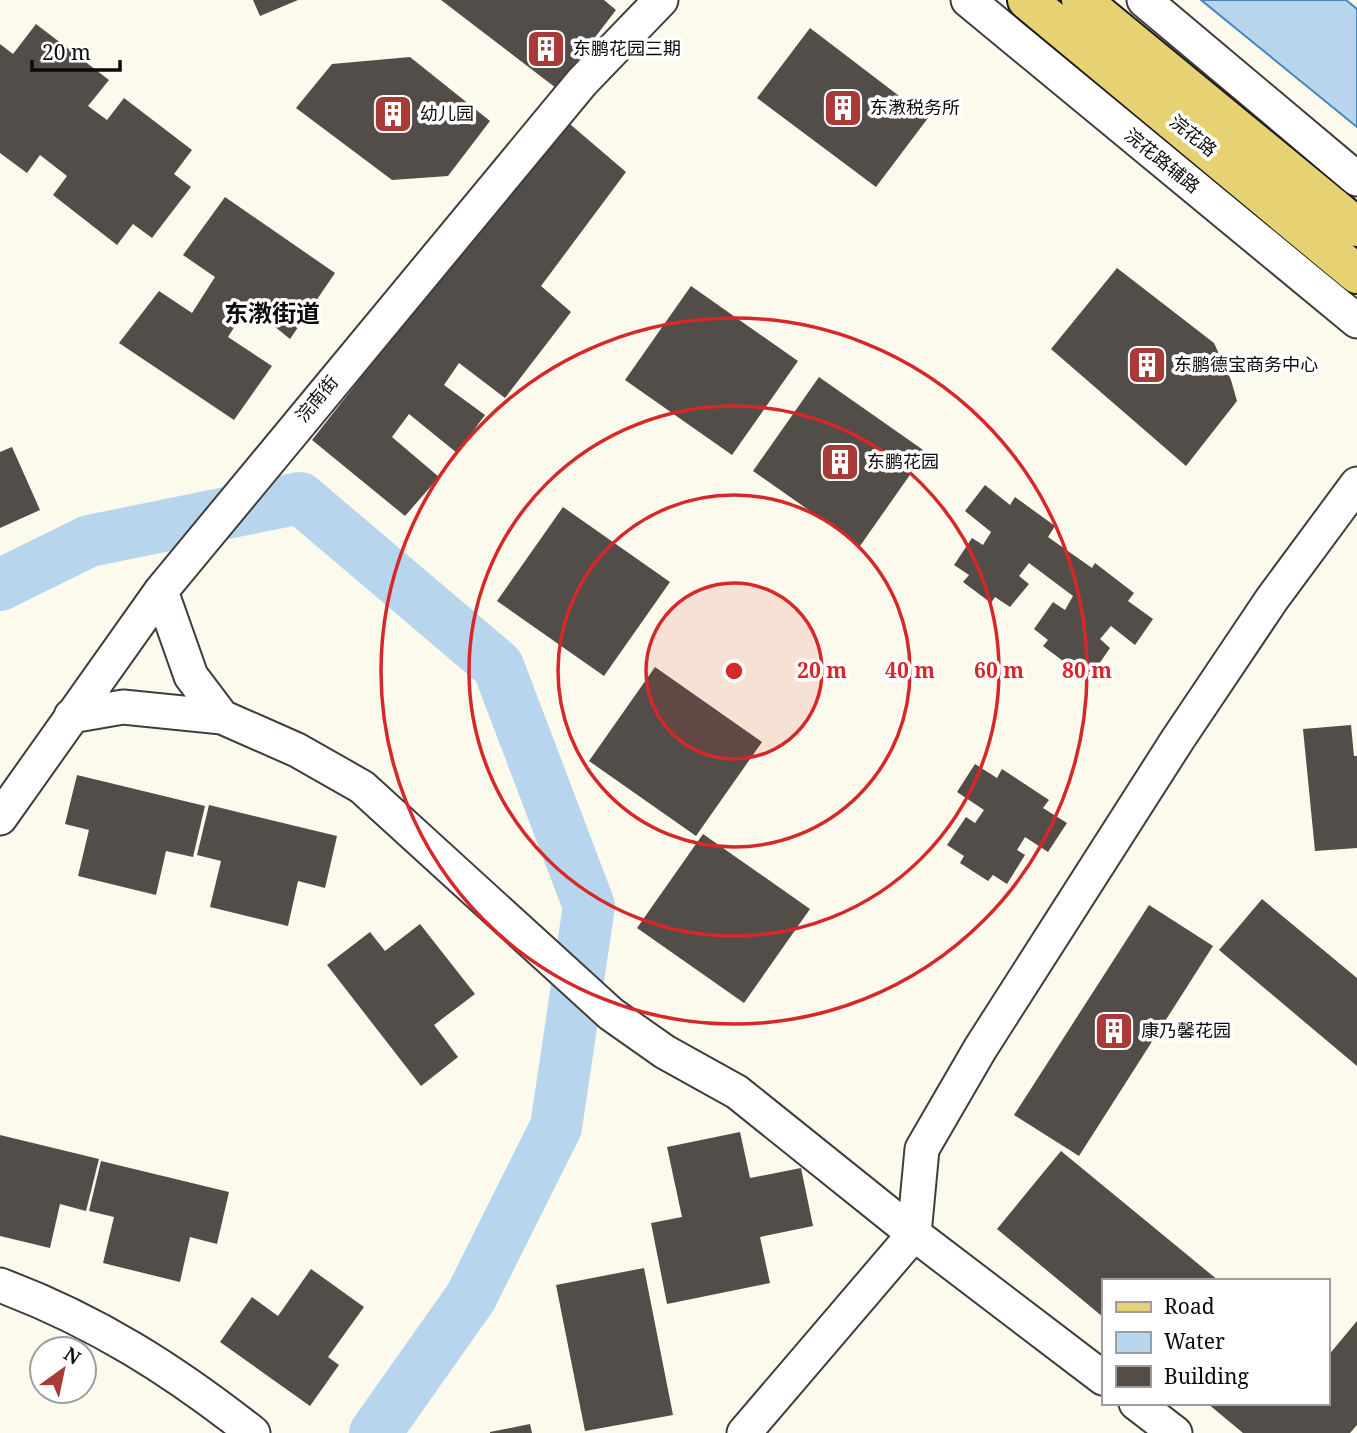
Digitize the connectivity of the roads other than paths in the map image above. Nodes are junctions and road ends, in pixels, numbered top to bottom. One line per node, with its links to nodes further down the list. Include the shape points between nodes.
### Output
1 (661, 0): 11 (street, 浣南街, via 582,82)
2 (1027, 0): 8 (main road, 浣花路)
3 (1081, 0): 7 (main road, 浣花路)
4 (1144, 0): 6 (street)
5 (982, 4): 9 (street, 浣花路辅路)
6 (1357, 179)
7 (1357, 227)
8 (1357, 274)
9 (1357, 321)
10 (1357, 484): 15 (street, via 1178,739 981,1049 922,1149)
11 (161, 591): 12 (street, 浣南街); 13 (street, via 191,676)
12 (71, 716): 13 (street, via 122,707); 14 (street, 浣南街)
13 (222, 717): 15 (street, via 297,750 362,787 611,1014 665,1052 737,1092)
14 (0, 818)
15 (914, 1234): 17 (street); 20 (street)
16 (0, 1285): 19 (street, via 117,1337 198,1389)
17 (1102, 1377)
18 (1139, 1405): 21 (street)
19 (249, 1430)
20 (744, 1433)
21 (1175, 1433)

